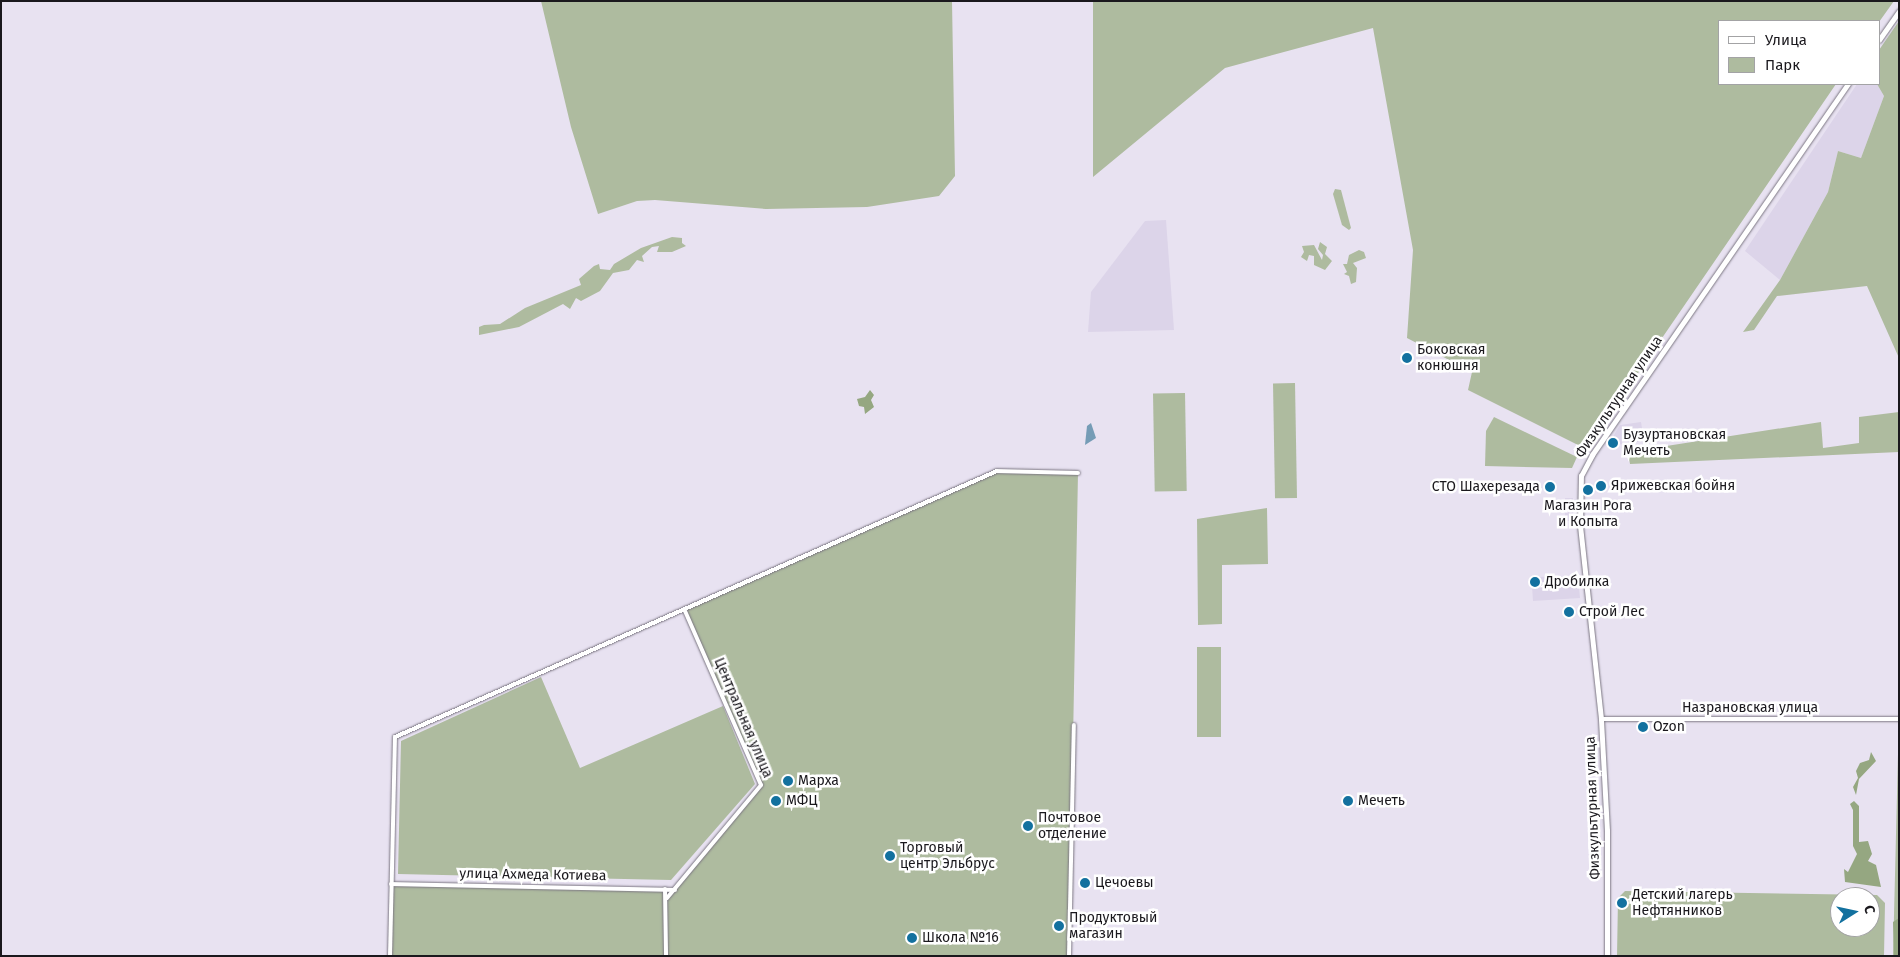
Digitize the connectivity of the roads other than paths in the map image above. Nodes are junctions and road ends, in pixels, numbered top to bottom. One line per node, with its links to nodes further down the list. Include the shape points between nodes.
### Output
1 (1899, 11): 2 (main road)
2 (1880, 39)
3 (1847, 85): 6 (main road, Физкультурная улица, via 1592,455 1581,476 1580,526)
4 (1078, 473): 5 (street, via 997,471)
5 (684, 609): 9 (street, via 395,737); 11 (street, Центральная улица, via 761,786)
6 (1601, 719): 7 (street, Назрановская улица); 16 (main road, Физкультурная улица, via 1607,831)
7 (1899, 719)
8 (1074, 725): 15 (street)
9 (391, 884): 10 (street, улица Ахмеда Котиева); 13 (street)
10 (665, 889): 11 (street, улица Ахмеда Котиева); 12 (street)
11 (675, 890): 12 (street, Центральная улица)
12 (667, 898): 14 (street)
13 (390, 956)
14 (666, 956)
15 (1069, 956)
16 (1607, 956)

